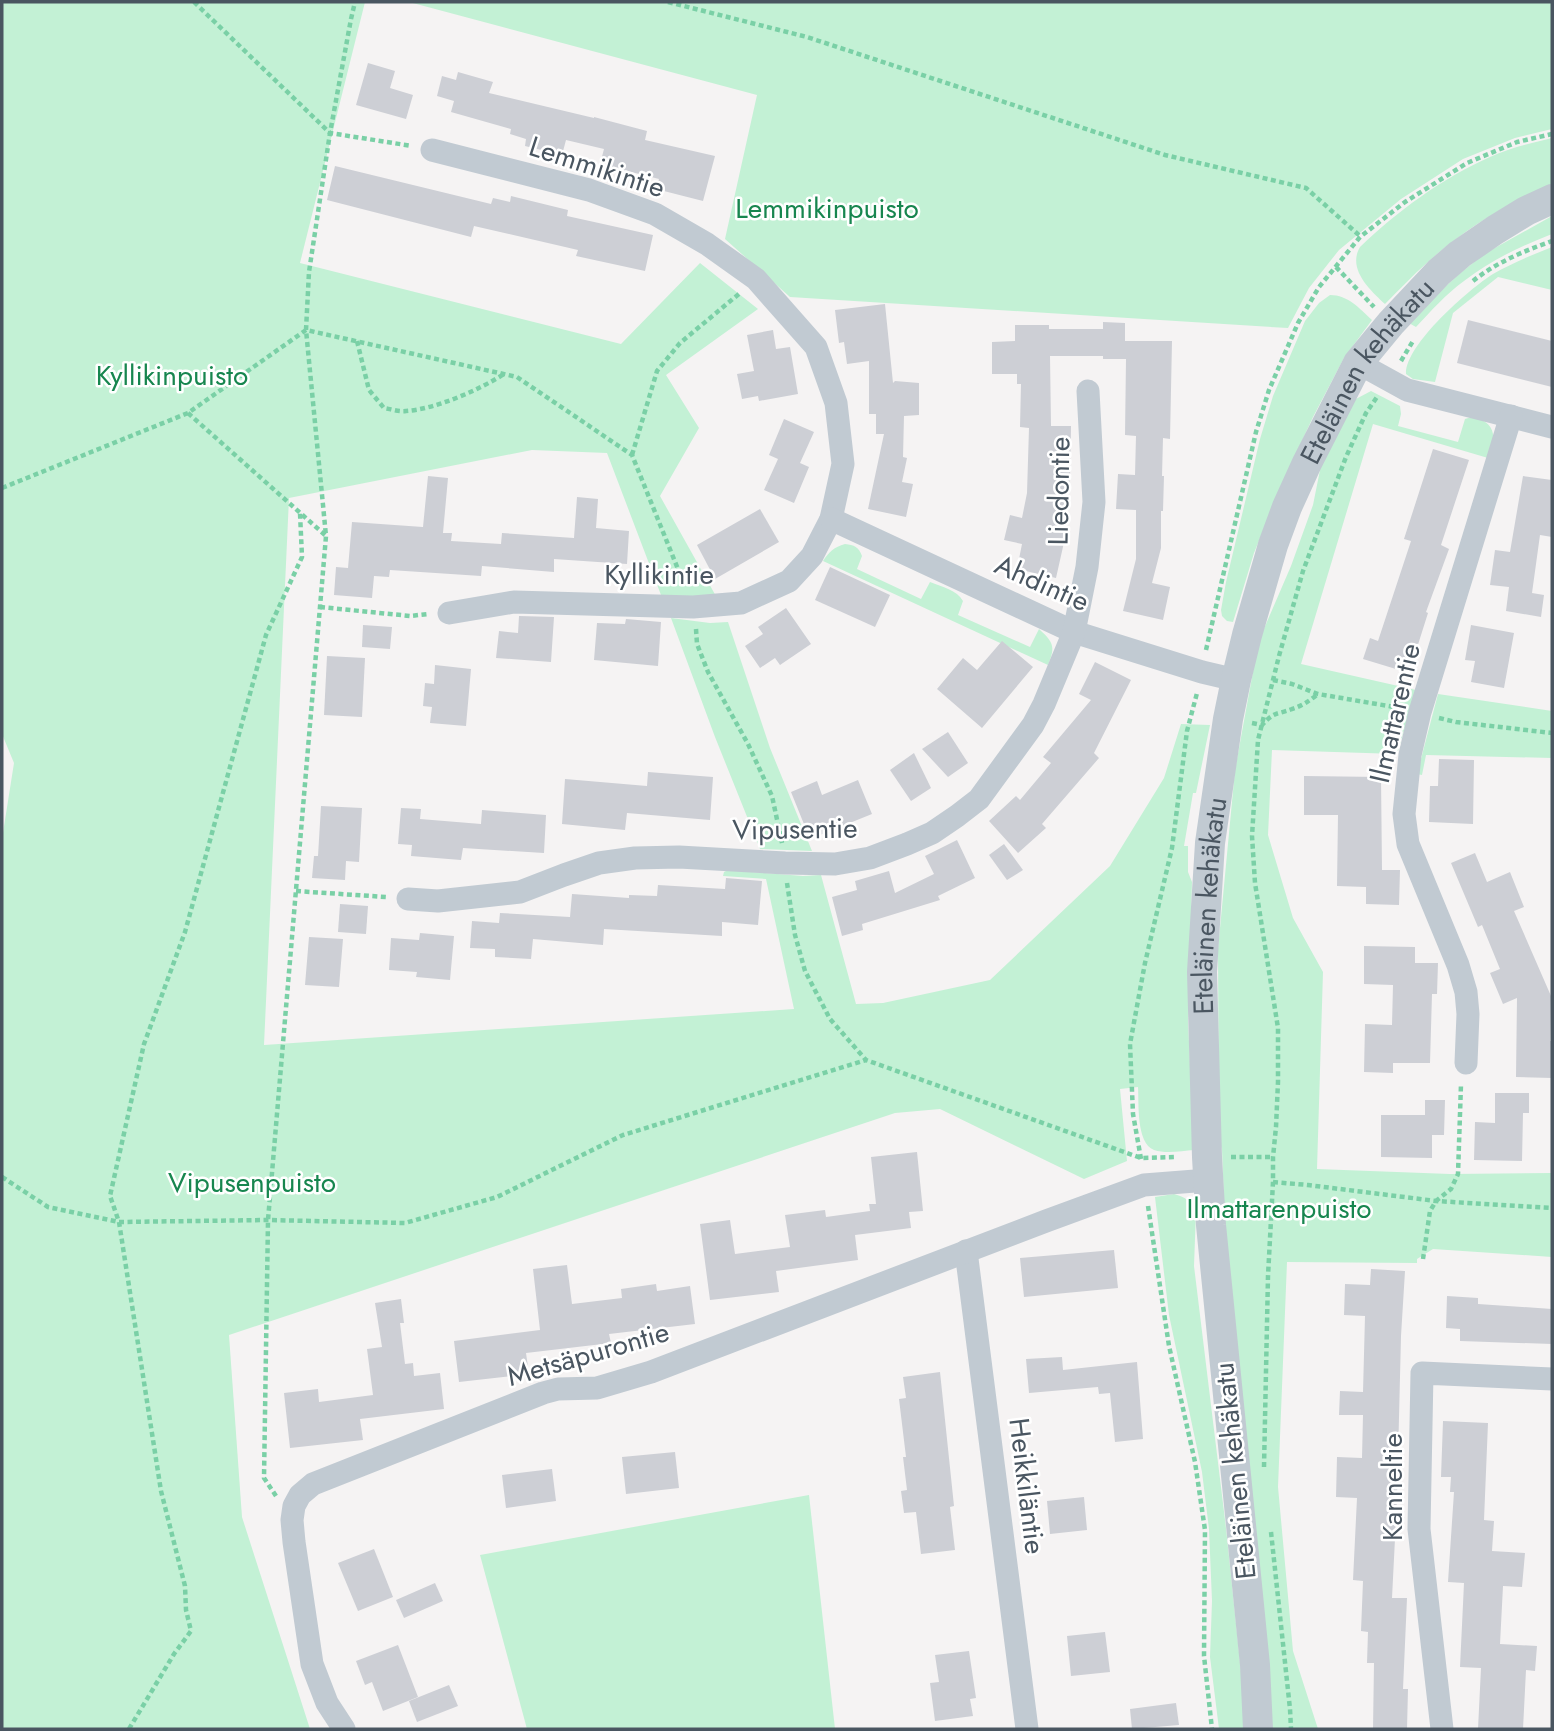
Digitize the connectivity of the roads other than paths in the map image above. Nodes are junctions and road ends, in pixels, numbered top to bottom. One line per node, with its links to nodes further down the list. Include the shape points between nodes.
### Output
1 (432, 150): 7 (street, Lemmikintie, via 589,190 655,214 756,279 816,346 836,403 843,464)
2 (1552, 199): 3 (street, Eteläinen kehäkatu, via 1460,254)
3 (1358, 363): 5 (street, via 1406,390); 10 (street, Eteläinen kehäkatu, via 1287,507)
4 (1088, 391): 9 (street, Liedontie, via 1094,502)
5 (1511, 416): 6 (street); 12 (street, Ilmattarentie, via 1420,712 1404,814 1408,844 1466,992)
6 (1552, 427)
7 (831, 519): 8 (street, Kyllikintie, via 812,556 789,581 741,603 693,607 514,602); 9 (street, Ahdintie)
8 (449, 613)
9 (1074, 632): 10 (street, Ahdintie); 11 (street, Vipusentie, via 1033,725 979,799 932,833 907,844 870,858 835,864 635,858 599,863 520,892 438,901)
10 (1236, 680): 13 (street, Eteläinen kehäkatu, via 1209,842 1202,972)
11 (408, 899)
12 (1466, 1063)
13 (1208, 1180): 14 (street, Metsäpurontie, via 1144,1185); 18 (street, Eteläinen kehäkatu)
14 (966, 1251): 16 (street, Metsäpurontie, via 651,1372 597,1388 543,1393 313,1484 294,1506 293,1542 312,1664 327,1703); 17 (street, Heikkiläntie)
15 (1552, 1379): 19 (street, Kanneltie, via 1422,1373 1419,1529)
16 (344, 1729)
17 (1027, 1729)
18 (1258, 1729)
19 (1442, 1729)

